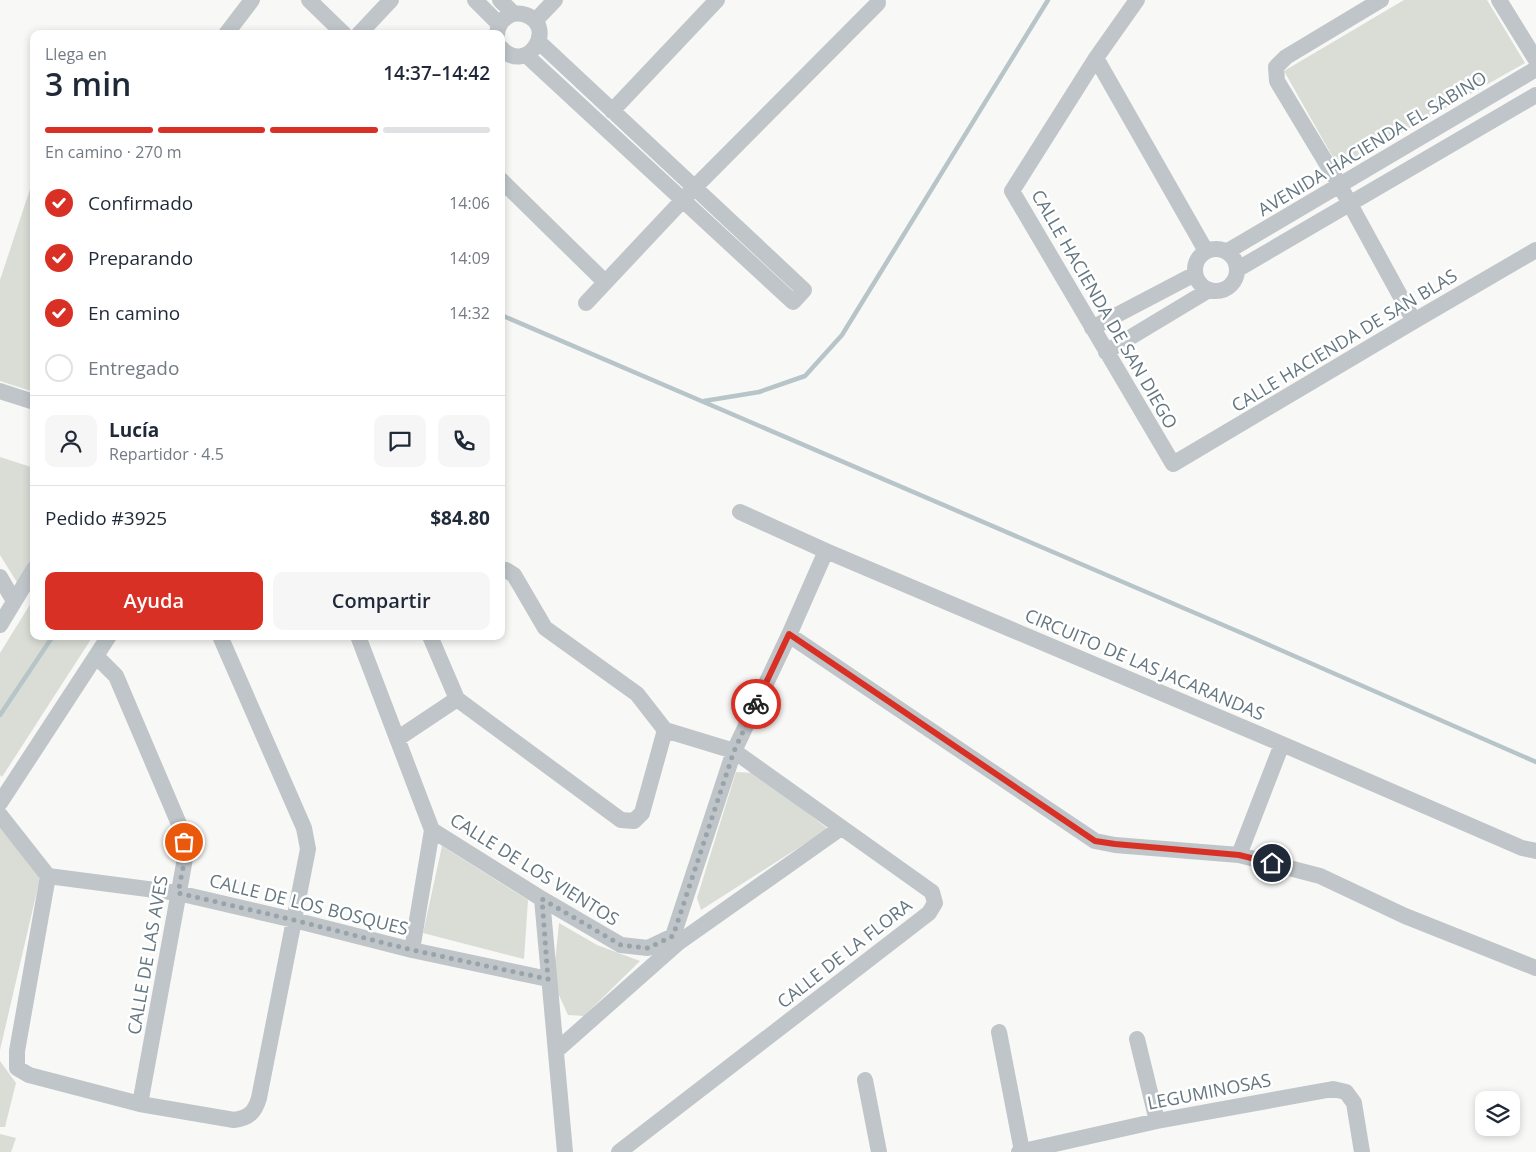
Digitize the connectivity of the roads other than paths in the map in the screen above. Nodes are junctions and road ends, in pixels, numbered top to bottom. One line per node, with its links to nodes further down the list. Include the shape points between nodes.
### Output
1 (252, 0): 15 (street)
2 (309, 0): 16 (street)
3 (391, 0): 17 (street)
4 (475, 0): 14 (street)
5 (500, 0): 12 (street)
6 (555, 0): 13 (street)
7 (717, 0): 25 (street)
8 (1137, 0): 21 (street, CALLE HACIENDA DE SAN DIEGO)
9 (1380, 0): 27 (street, via 1286,57 1276,67 1277,81)
10 (1499, 0): 22 (street)
11 (878, 4): 28 (street)
12 (514, 14): 13 (street, via 529,16); 14 (street, via 508,16)
13 (535, 21): 18 (street, via 539,28)
14 (498, 29)
15 (229, 30)
16 (340, 30)
17 (364, 30)
18 (539, 42): 20 (street); 25 (street)
19 (505, 54): 20 (street)
20 (526, 55): 29 (street)
21 (1096, 58): 31 (street); 40 (street, CALLE HACIENDA DE SAN DIEGO, via 1012,190)
22 (1536, 60)
23 (1536, 69): 27 (street, AVENIDA HACIENDA EL SABINO)
24 (1536, 95): 30 (street)
25 (612, 111): 28 (street)
26 (505, 184): 36 (street)
27 (1339, 184): 30 (street); 33 (street, AVENIDA HACIENDA EL SABINO)
28 (695, 187): 29 (street); 29 (street, via 804,290 793,302)
29 (683, 200): 36 (street)
30 (1350, 203): 34 (street); 39 (street)
31 (1206, 250): 33 (street, via 1221,248); 35 (street, via 1197,261)
32 (1536, 250): 39 (street, CALLE HACIENDA DE SAN BLAS)
33 (1228, 251): 34 (street)
34 (1238, 269): 37 (street, via 1235,280 1226,289)
35 (1195, 274): 37 (street, via 1200,284); 40 (street)
36 (605, 282): 38 (street)
37 (1209, 290): 41 (street)
38 (586, 303)
39 (1414, 321): 44 (street, CALLE HACIENDA DE SAN BLAS)
40 (1092, 328): 41 (street, CALLE HACIENDA DE SAN DIEGO)
41 (1106, 352): 44 (street, CALLE HACIENDA DE SAN DIEGO)
42 (0, 390): 43 (street)
43 (30, 401)
44 (1172, 464)
45 (740, 512): 46 (street, CIRCUITO DE LAS JACARANDAS)
46 (826, 551): 52 (street); 61 (street, CIRCUITO DE LAS JACARANDAS)
47 (505, 570): 59 (street, via 514,575 545,628 637,694)
48 (30, 575): 50 (street)
49 (0, 577): 50 (street)
50 (14, 601): 51 (street)
51 (0, 625)
52 (789, 634): 62 (street); 68 (street, via 1095,841)
53 (106, 640): 57 (street)
54 (222, 640): 72 (street, via 304,828 308,848)
55 (360, 640): 60 (street, CALLE DE LOS VIENTOS)
56 (432, 640): 58 (street)
57 (96, 656): 63 (street); 70 (street, CALLE DE LAS AVES, via 116,676 182,831 186,853)
58 (457, 699): 59 (street, via 621,820 634,821 642,813); 60 (street)
59 (665, 730): 62 (street, CALLE DE LA FLORA)
60 (397, 739): 66 (street, CALLE DE LOS VIENTOS)
61 (1282, 744): 67 (street, CIRCUITO DE LAS JACARANDAS); 68 (street)
62 (734, 751): 65 (street, CALLE DE LA FLORA); 73 (street)
63 (0, 803)
64 (0, 815): 69 (street)
65 (841, 828): 73 (street); 84 (street, CALLE DE LA FLORA, via 932,892 935,903 929,913)
66 (432, 830): 71 (street, CALLE DE LOS VIENTOS); 74 (street, CALLE DE LOS VIENTOS)
67 (1536, 851)
68 (1239, 855): 75 (street, via 1320,876 1406,916)
69 (48, 876): 70 (street, CALLE DE LOS BOSQUES); 81 (street, via 17,1051 17,1068 29,1075)
70 (178, 893): 72 (street, CALLE DE LOS BOSQUES); 81 (street, CALLE DE LAS AVES)
71 (542, 899): 73 (street, CALLE DE LOS VIENTOS, via 621,945 648,948); 76 (street)
72 (294, 920): 74 (street, CALLE DE LOS BOSQUES); 81 (street, via 259,1098 251,1115 234,1120)
73 (676, 940): 79 (street)
74 (412, 950): 76 (street, CALLE DE LOS BOSQUES)
75 (1536, 968)
76 (548, 979): 79 (street)
77 (999, 1032): 86 (street)
78 (1137, 1039): 82 (street)
79 (556, 1050): 83 (street)
80 (865, 1080): 85 (street)
81 (140, 1104)
82 (1157, 1121): 86 (street, LEGUMINOSAS); 87 (street, LEGUMINOSAS, via 1333,1089 1346,1092 1354,1103)
83 (565, 1152)
84 (619, 1152)
85 (879, 1152)
86 (1021, 1152)
87 (1362, 1152)

